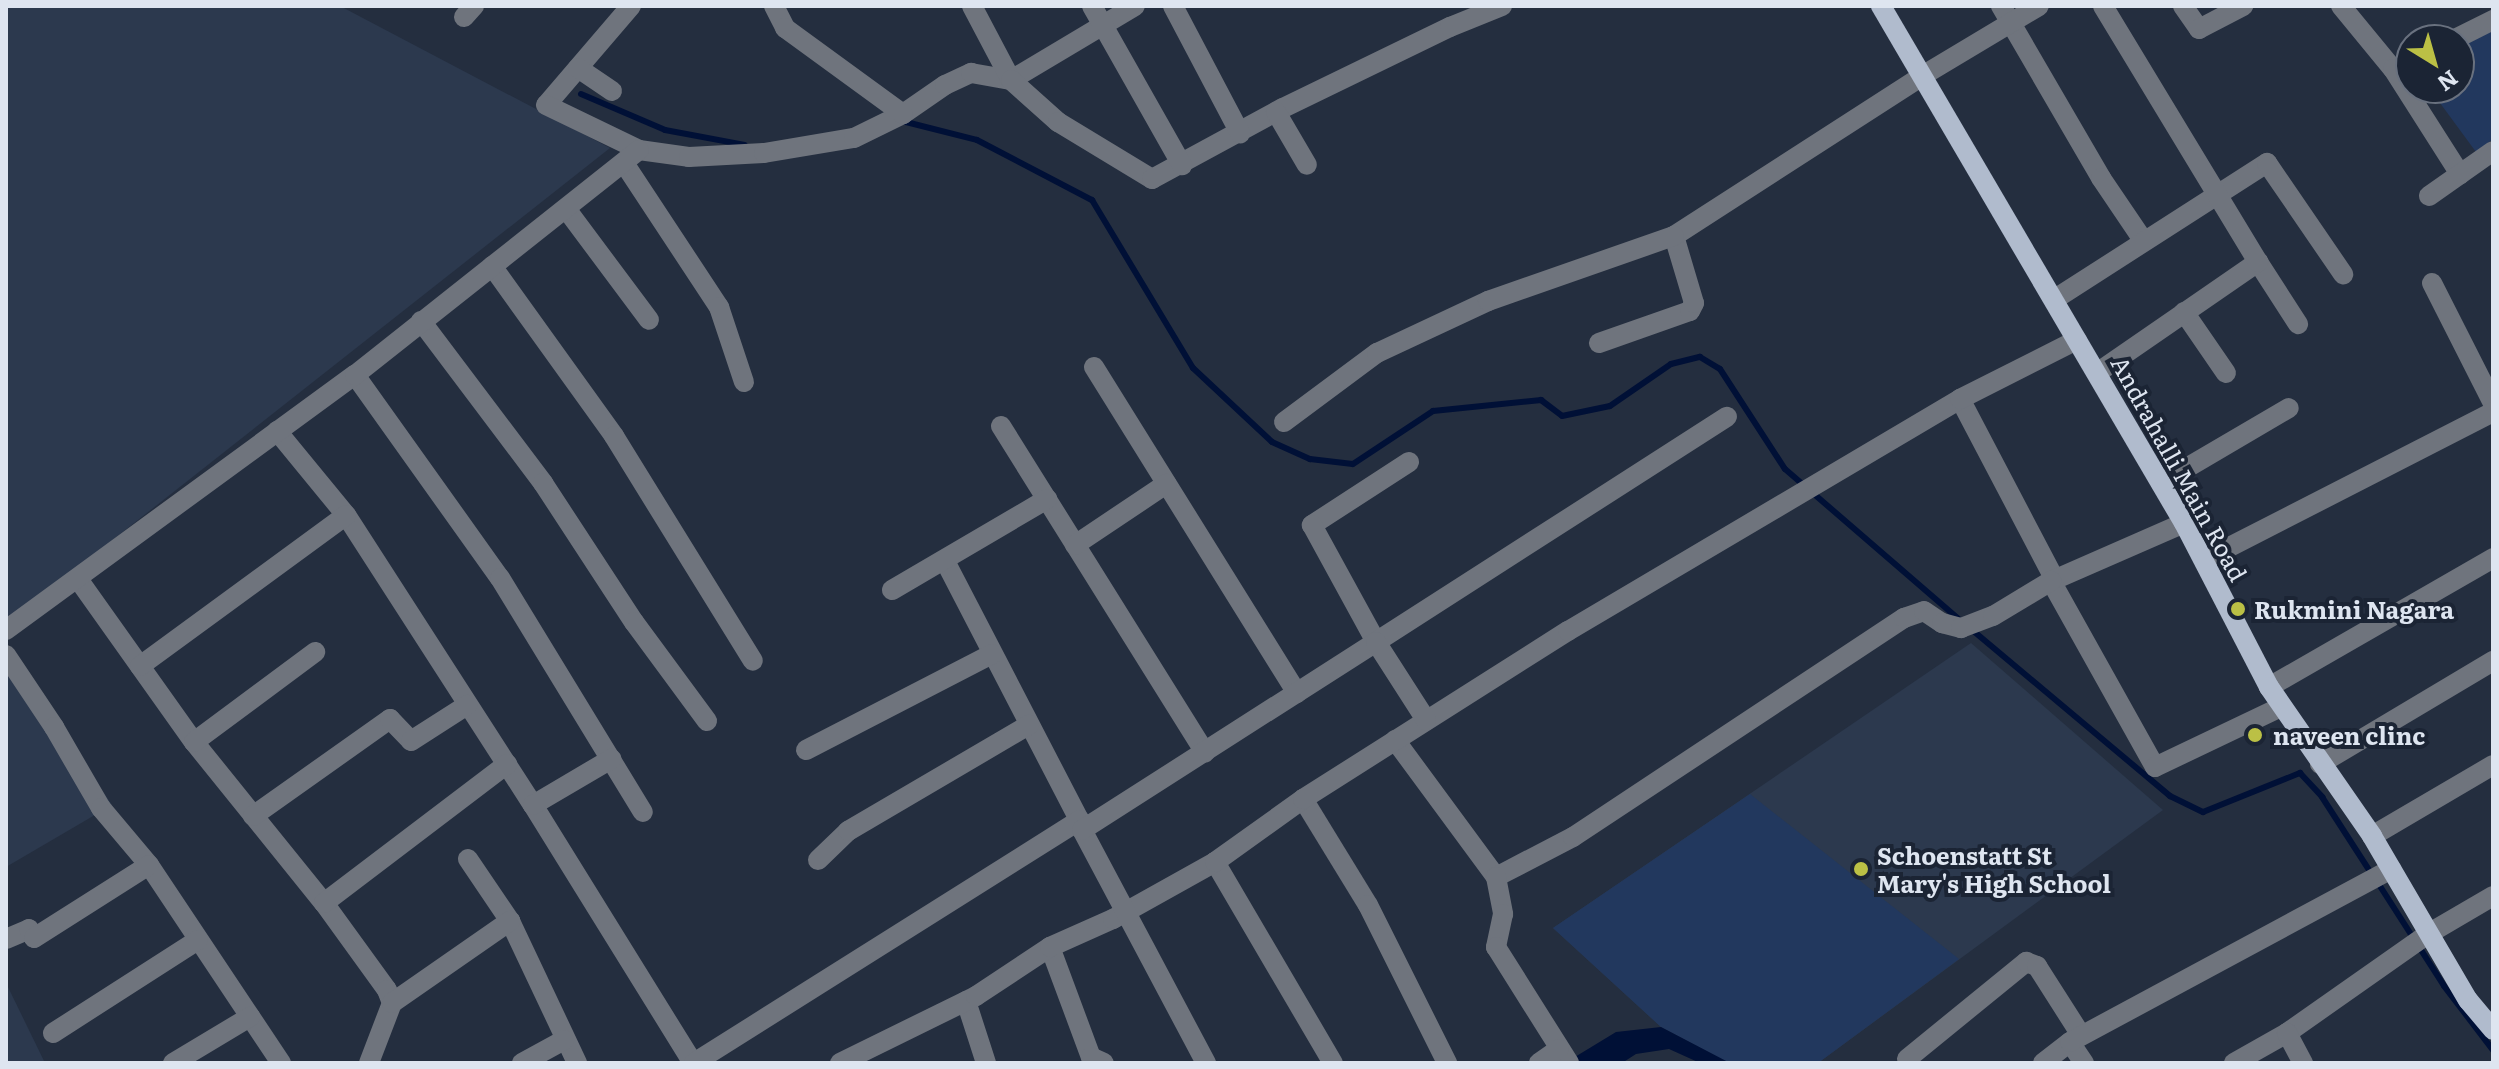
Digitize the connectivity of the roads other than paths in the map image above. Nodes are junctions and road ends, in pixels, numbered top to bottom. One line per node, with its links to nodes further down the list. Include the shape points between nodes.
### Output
1 (631, 6): 20 (street)
2 (774, 6): 26 (street, via 785,28)
3 (972, 6): 22 (street)
4 (1092, 6): 17 (street)
5 (1135, 6): 17 (street)
6 (1173, 6): 27 (street)
7 (1502, 6): 14 (street)
8 (1881, 6): 21 (main road, Andrahalli Main Road)
9 (2039, 6): 15 (street)
10 (2103, 6): 33 (street)
11 (2183, 6): 12 (street, via 2199,29)
12 (2243, 6)
13 (2341, 6): 19 (street)
14 (1478, 11): 25 (street)
15 (2006, 14): 21 (street); 37 (street)
16 (2493, 20): 18 (street)
17 (1103, 25): 22 (street); 30 (street)
18 (2475, 29)
19 (2395, 58)
20 (578, 68): 23 (street); 29 (street, via 546,105)
21 (1922, 76): 36 (street); 42 (main road, Andrahalli Main Road)
22 (1011, 80): 26 (street, via 971,73); 30 (street, via 1058,122 1152,179)
23 (612, 91)
24 (2423, 104): 32 (street)
25 (1276, 112): 27 (street); 31 (street)
26 (903, 114): 29 (street, via 854,138 764,153)
27 (1240, 133): 30 (street)
28 (2493, 151): 32 (street)
29 (631, 157): 35 (street); 53 (street, via 719,307)
30 (1182, 165)
31 (1307, 165)
32 (2460, 174): 34 (street)
33 (2214, 194): 37 (street); 38 (street); 40 (street, via 2267,163)
34 (2429, 196)
35 (567, 210): 39 (street); 44 (street)
36 (1674, 236): 48 (street, via 1694,303 1690,311); 59 (street, via 1488,301 1377,353)
37 (2143, 240): 42 (street)
38 (2258, 262): 43 (street); 46 (street)
39 (492, 266): 45 (street); 80 (street, via 614,436)
40 (2343, 274)
41 (2432, 283): 55 (street)
42 (2055, 299): 47 (main road, Andrahalli Main Road)
43 (2184, 312): 50 (street); 51 (street)
44 (649, 320)
45 (421, 321): 52 (street); 88 (street, via 543,483)
46 (2298, 324)
47 (2077, 340): 50 (main road, Andrahalli Main Road); 54 (street)
48 (1599, 343)
49 (1094, 367): 64 (street)
50 (2097, 373): 63 (main road, Andrahalli Main Road)
51 (2226, 373)
52 (355, 375): 61 (street); 94 (street, via 500,578)
53 (744, 382)
54 (1960, 399): 73 (street); 87 (street)
55 (2493, 403)
56 (2289, 408): 63 (street)
57 (2493, 412): 70 (street)
58 (1727, 417): 76 (street)
59 (1284, 422)
60 (1001, 426): 65 (street)
61 (277, 431): 66 (street); 72 (street)
62 (1409, 462): 76 (street, via 1312,525)
63 (2161, 483): 67 (main road, Andrahalli Main Road)
64 (1166, 484): 68 (street); 84 (street)
65 (1047, 499): 68 (street); 71 (street)
66 (346, 515): 82 (street); 85 (street)
67 (2184, 523): 70 (main road, Andrahalli Main Road); 73 (street)
68 (1075, 545): 93 (street)
69 (2493, 558): 83 (street)
70 (2204, 560): 83 (main road, Andrahalli Main Road)
71 (945, 561): 74 (street); 78 (street)
72 (78, 579): 75 (street); 82 (street)
73 (2053, 580): 86 (street, via 2155,767); 109 (street, via 1993,616 1961,628 1924,611 1904,618 1573,837)
74 (892, 590)
75 (6, 630)
76 (1376, 642): 84 (street); 87 (street)
77 (315, 652): 91 (street)
78 (992, 654): 89 (street); 92 (street)
79 (6, 655): 107 (street, via 101,808)
80 (753, 661)
81 (2493, 661): 96 (street)
82 (140, 666): 91 (street)
83 (2269, 687): 86 (main road, Andrahalli Main Road)
84 (1297, 693): 93 (street)
85 (467, 705): 95 (street); 101 (street, via 411,741 390,719)
86 (2281, 707): 96 (main road, Andrahalli Main Road)
87 (1426, 720): 90 (street)
88 (707, 721)
89 (1029, 725): 102 (street); 105 (street, via 848,831)
90 (1395, 740): 98 (street); 109 (street)
91 (194, 742): 101 (street)
92 (806, 750)
93 (1205, 752): 102 (street)
94 (611, 759): 99 (street); 100 (street)
95 (507, 764): 99 (street); 111 (street)
96 (2320, 764): 103 (main road, Andrahalli Main Road)
97 (2493, 765): 103 (street)
98 (1303, 799): 106 (street); 139 (street, via 1368,905)
99 (533, 805): 133 (street)
100 (643, 812)
101 (253, 816): 111 (street)
102 (1082, 824): 112 (street); 133 (street)
103 (2372, 836): 108 (main road, Andrahalli Main Road)
104 (468, 859): 113 (street)
105 (818, 860)
106 (1215, 862): 112 (street); 138 (street)
107 (149, 865): 115 (street, via 34,938 29,929); 116 (street)
108 (2391, 869): 114 (main road, Andrahalli Main Road); 124 (street)
109 (1496, 877): 126 (street, via 1503,914 1496,947)
110 (2493, 896): 114 (street)
111 (324, 903): 119 (street)
112 (1123, 912): 117 (street); 137 (street)
113 (510, 921): 119 (street); 125 (street)
114 (2428, 934): 121 (main road, Andrahalli Main Road); 123 (street)
115 (6, 939)
116 (198, 940): 120 (street); 122 (street)
117 (1050, 947): 118 (street); 136 (street, via 1091,1057)
118 (966, 1001): 134 (street); 135 (street)
119 (392, 1003): 130 (street)
120 (250, 1017): 128 (street); 129 (street)
121 (2493, 1030)
122 (53, 1033)
123 (2287, 1033): 143 (street); 144 (street)
124 (2076, 1039): 127 (street, via 2037,966 2026,962); 141 (street); 142 (street)
125 (564, 1040): 131 (street); 132 (street)
126 (1565, 1058): 140 (street)
127 (1907, 1059)
128 (173, 1063)
129 (281, 1063)
130 (369, 1063)
131 (522, 1063)
132 (577, 1063)
133 (694, 1063)
134 (840, 1063)
135 (986, 1063)
136 (1104, 1063)
137 (1206, 1063)
138 (1333, 1063)
139 (1447, 1063)
140 (1539, 1063)
141 (2043, 1063)
142 (2084, 1063)
143 (2234, 1063)
144 (2303, 1063)

